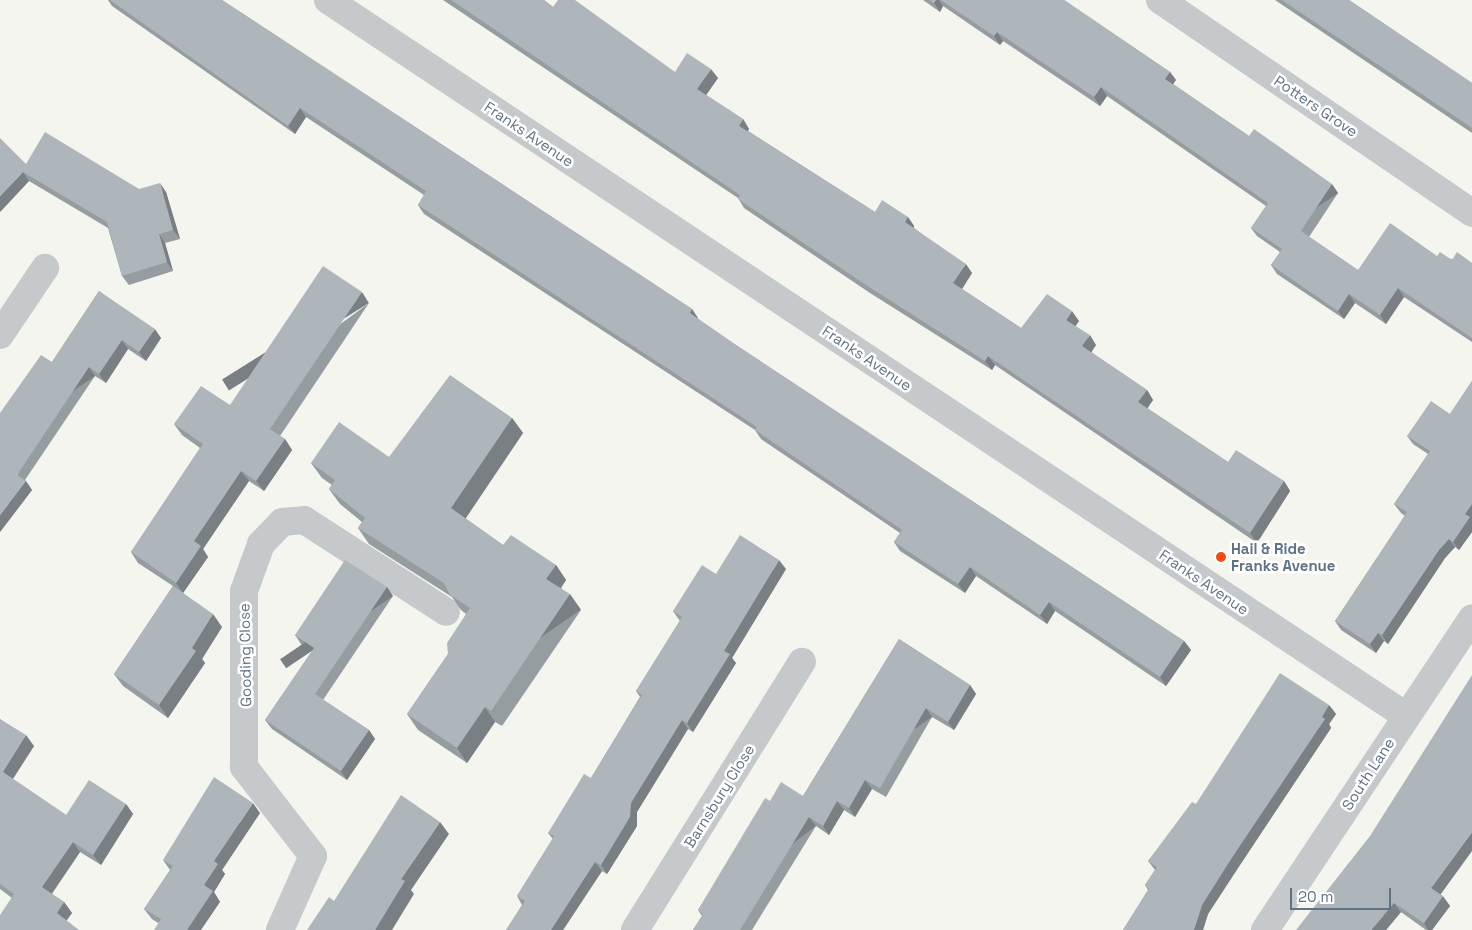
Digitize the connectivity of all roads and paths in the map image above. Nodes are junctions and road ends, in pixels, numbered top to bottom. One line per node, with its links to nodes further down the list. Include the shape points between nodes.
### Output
1 (328, 0): 9 (street, Franks Avenue)
2 (1160, 0): 3 (street, Potters Grove)
3 (1472, 213)
4 (45, 268): 5 (street)
5 (0, 335)
6 (446, 612): 10 (street, Gooding Close, via 304,520 282,522 262,544 244,591 244,768 313,856)
7 (1472, 619): 9 (street, South Lane)
8 (802, 662): 11 (street, Barnsbury Close)
9 (1406, 716): 12 (street, South Lane)
10 (280, 930)
11 (635, 930)
12 (1265, 930)

